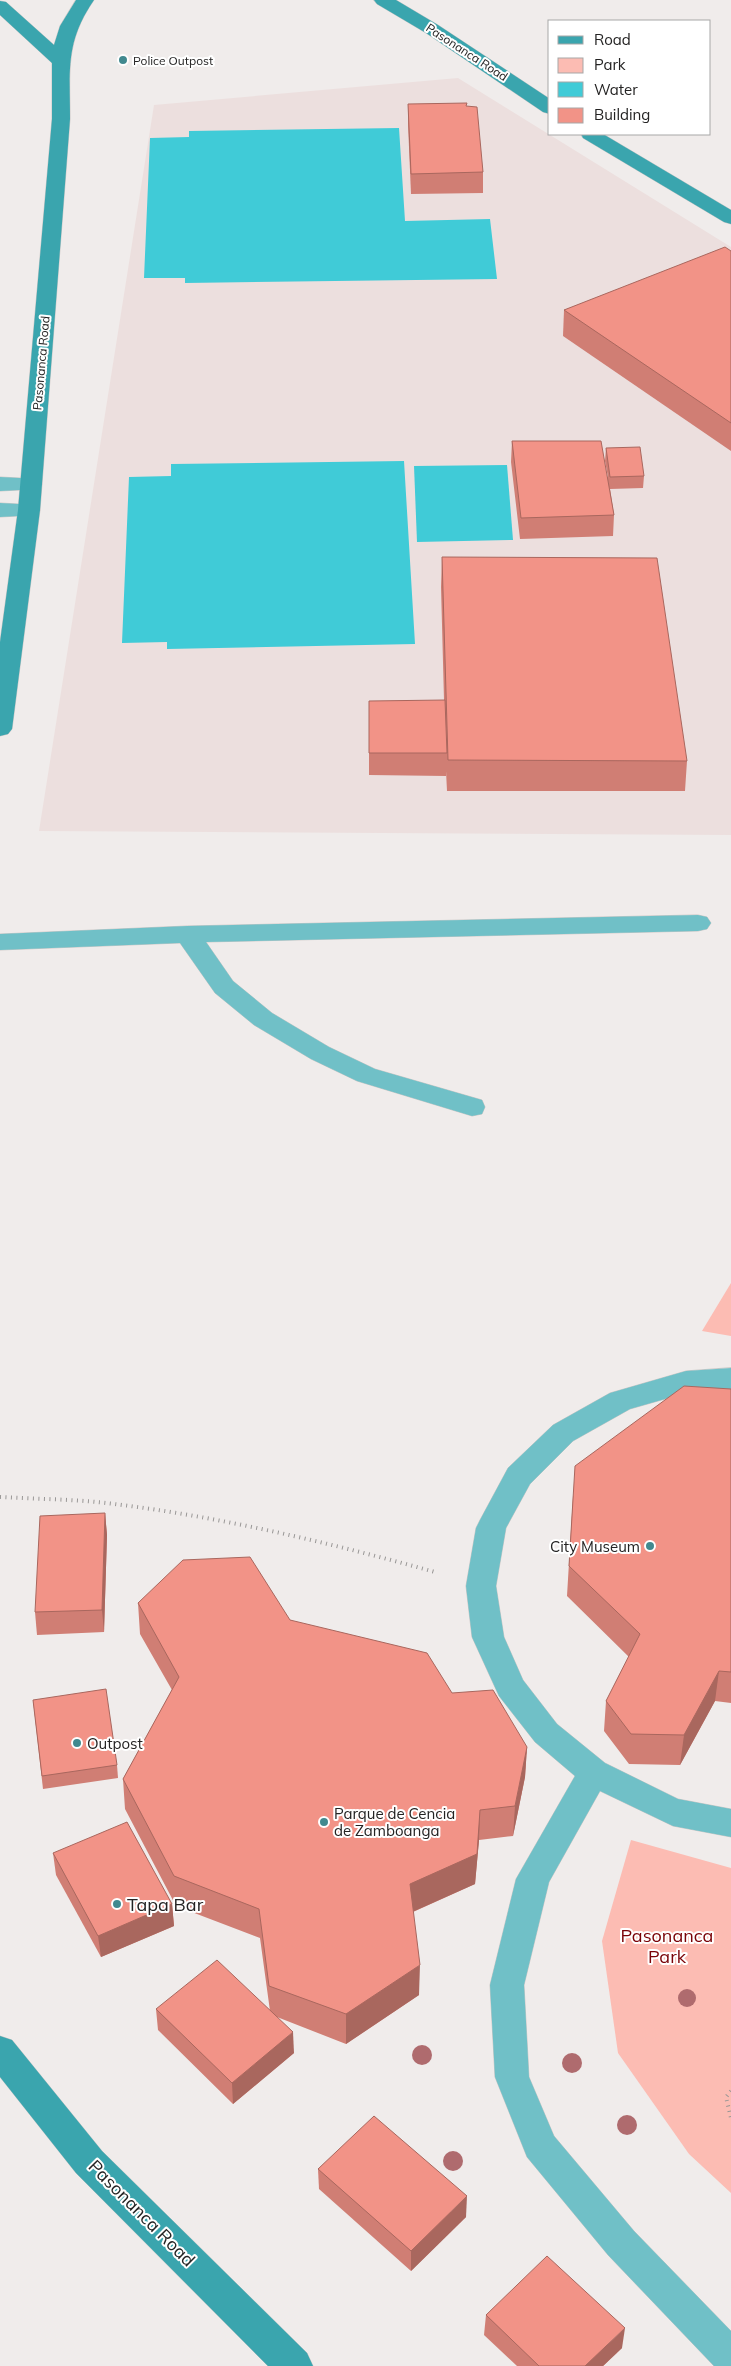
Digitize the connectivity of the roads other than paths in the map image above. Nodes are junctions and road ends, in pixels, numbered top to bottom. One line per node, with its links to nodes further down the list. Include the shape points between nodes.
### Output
1 (85, 0): 4 (street, Pasonanca Road, via 66,29)
2 (383, 0): 5 (street, Pasonanca Road)
3 (0, 6): 4 (street)
4 (62, 62): 9 (street, Pasonanca Road, via 61,119)
5 (548, 107)
6 (592, 135): 7 (street)
7 (731, 218)
8 (0, 484): 9 (lane)
9 (32, 484): 11 (street, Pasonanca Road)
10 (0, 510): 11 (lane)
11 (29, 510): 12 (street, Pasonanca Road)
12 (0, 729)
13 (698, 923): 14 (lane)
14 (187, 934): 15 (lane); 16 (lane, via 224,987 263,1018 320,1053 366,1075)
15 (0, 942)
16 (472, 1107)
17 (731, 1379): 18 (lane, via 686,1382 620,1401 563,1433 519,1476 490,1528 481,1586 488,1637 510,1687 546,1733)
18 (594, 1774): 19 (lane, via 673,1812); 21 (lane, via 533,1878 507,1985 512,2077 540,2146 621,2243)
19 (731, 1823)
20 (0, 2051): 22 (street, Pasonanca Road, via 90,2162)
21 (731, 2357)
22 (294, 2366)

